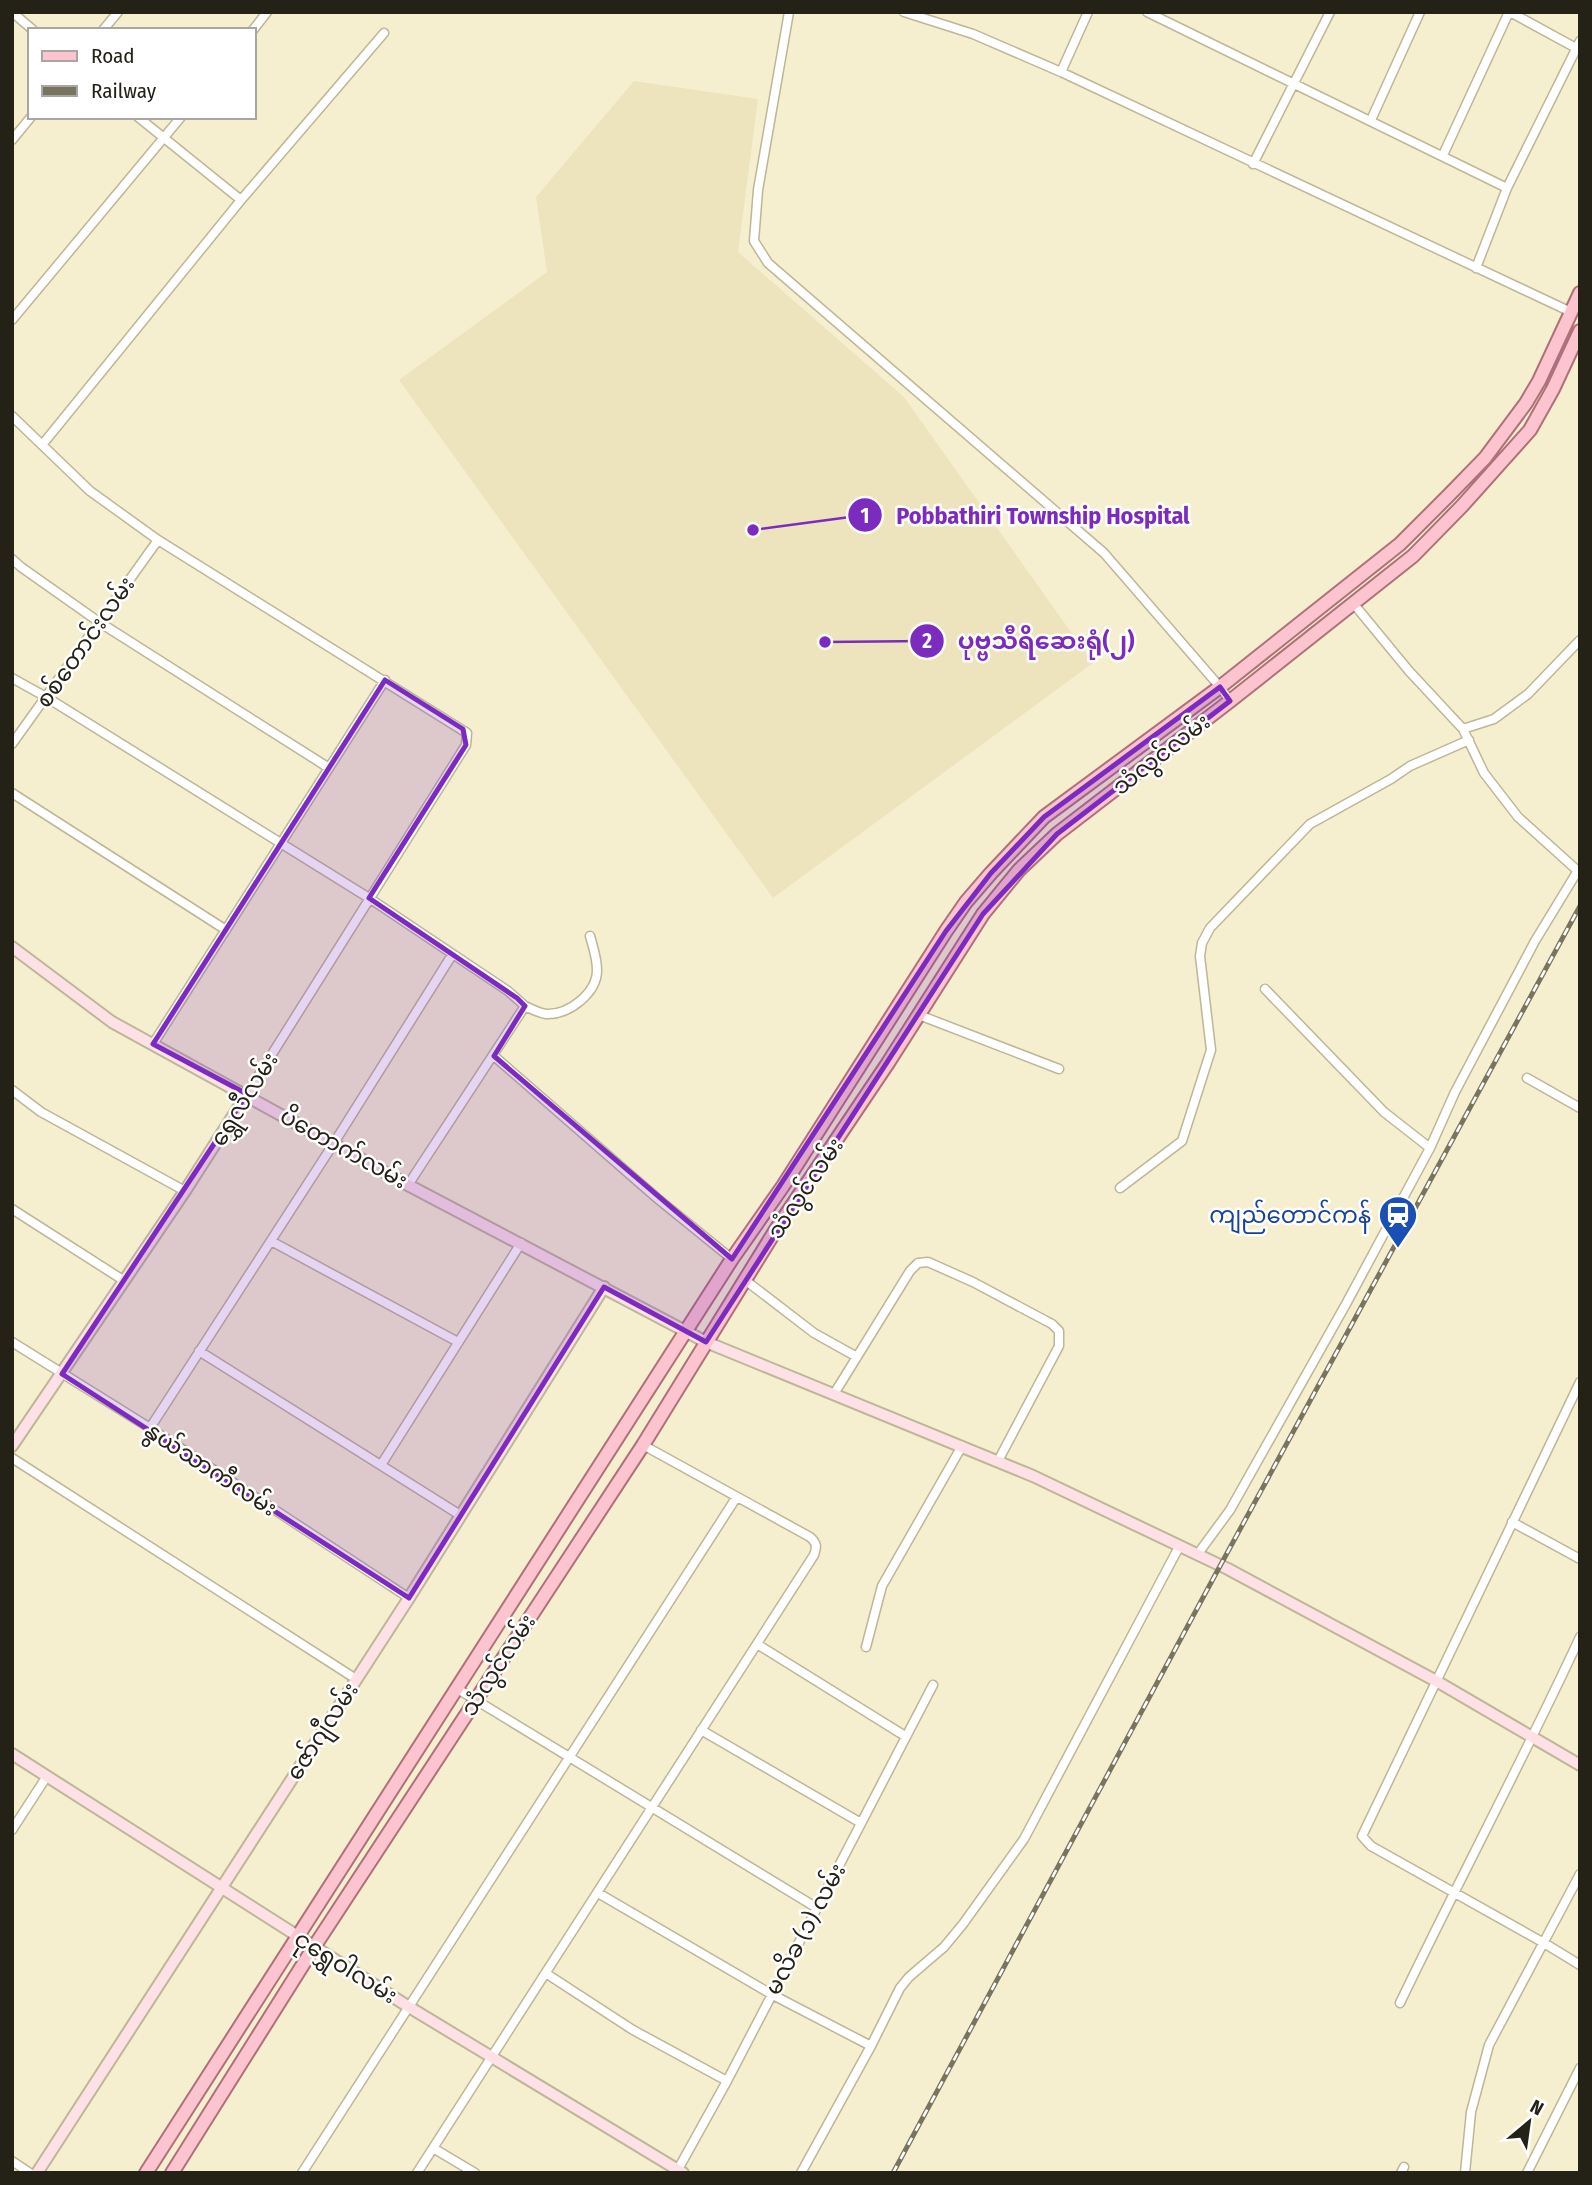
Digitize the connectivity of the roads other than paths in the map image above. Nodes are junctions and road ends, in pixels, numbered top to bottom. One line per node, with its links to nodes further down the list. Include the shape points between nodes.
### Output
1 (12, 12): 11 (street)
2 (118, 12): 12 (street)
3 (267, 12): 13 (street)
4 (789, 12): 44 (street, via 758,190 754,242 768,263 1104,553)
5 (904, 12): 16 (street, via 974,34)
6 (1088, 12): 16 (street)
7 (1147, 12): 17 (street)
8 (1330, 12): 17 (street)
9 (1420, 12): 21 (street)
10 (1509, 12): 15 (street); 24 (street)
11 (31, 28)
12 (105, 28)
13 (255, 28)
14 (384, 33): 27 (street)
15 (1578, 45): 26 (street)
16 (1061, 72): 25 (street)
17 (1294, 84): 21 (street); 25 (street)
18 (29, 119): 23 (street)
19 (140, 119): 22 (street)
20 (179, 119): 22 (street)
21 (1371, 120): 24 (street)
22 (164, 138): 27 (street); 31 (street)
23 (12, 140)
24 (1443, 155): 26 (street)
25 (1253, 164): 28 (street)
26 (1507, 188): 28 (street)
27 (241, 200): 34 (street)
28 (1476, 268): 30 (street)
29 (1580, 293): 30 (main road, သံလွင်လမ်း)
30 (1571, 312): 35 (main road, သံလွင်လမ်း, via 1527,403 1492,450)
31 (12, 320)
32 (1580, 331): 36 (main road, သံလွင်လမ်း, via 1530,430)
33 (12, 416): 34 (street)
34 (42, 444): 37 (street, via 90,491)
35 (1449, 495): 36 (main road); 44 (main road, သံလွင်လမ်း, via 1399,544)
36 (1462, 506): 39 (main road, သံလွင်လမ်း, via 1413,555)
37 (158, 540): 40 (street, စစ်တောင်းလမ်း); 43 (street)
38 (12, 559): 40 (street)
39 (1353, 603): 46 (main road, သံလွင်လမ်း); 47 (street)
40 (99, 622): 45 (street, စစ်တောင်းလမ်း); 50 (street)
41 (1580, 640): 47 (street, via 1528,694 1494,719)
42 (12, 678): 45 (street)
43 (385, 681): 50 (street); 54 (street, ရွှေလီလမ်း, via 467,733 466,745)
44 (1220, 687): 46 (street); 77 (main road, သံလွင်လမ်း, via 1044,817 966,902)
45 (46, 696): 49 (street, စစ်တောင်းလမ်း); 52 (street)
46 (1230, 701): 61 (main road, သံလွင်လမ်း, via 1057,834 1019,870 982,914)
47 (1463, 729): 48 (street)
48 (1469, 740): 53 (street, via 1484,773 1518,817); 72 (street, via 1410,766 1310,824 1209,928 1200,956 1211,1050 1182,1141)
49 (12, 744)
50 (330, 768): 52 (street)
51 (12, 793): 55 (street)
52 (282, 843): 54 (street); 55 (street)
53 (1578, 872): 70 (street, via 1535,941)
54 (369, 898): 58 (street); 67 (street, ရွှေလီလမ်း)
55 (226, 930): 62 (street)
56 (590, 936): 60 (street, via 597,972 587,993 561,1012 547,1014)
57 (12, 947): 62 (street, ပိတောက်လမ်း, via 112,1021)
58 (452, 955): 60 (street); 69 (street)
59 (1265, 989): 70 (street, via 1384,1112)
60 (525, 1006): 63 (street)
61 (919, 1015): 64 (street); 79 (main road, သံလွင်လမ်း)
62 (153, 1044): 67 (street, ပိတောက်လမ်း)
63 (494, 1056): 71 (street); 77 (street)
64 (1059, 1069)
65 (1527, 1079): 68 (street)
66 (12, 1090): 73 (street, via 41,1112)
67 (247, 1094): 69 (street, ပိတောက်လမ်း); 73 (street, ရွှေလီလမ်း)
68 (1580, 1108)
69 (334, 1143): 71 (street, ပိတောက်လမ်း); 75 (street)
70 (1430, 1148): 101 (street, via 1230,1510)
71 (408, 1185): 76 (street, ပိတောက်လမ်း)
72 (1120, 1188)
73 (186, 1191): 78 (street, ရွှေလီလမ်း)
74 (12, 1209): 78 (street)
75 (271, 1241): 83 (street); 85 (street)
76 (521, 1243): 80 (street, ပိတောက်လမ်း); 83 (street)
77 (732, 1259): 81 (main road, သံလွင်လမ်း)
78 (123, 1280): 87 (street, ရွှေလီလမ်း)
79 (745, 1280): 84 (main road, သံလွင်လမ်း); 86 (street, via 814,1333)
80 (604, 1287): 81 (street, ပိတောက်လမ်း); 98 (street, ဇော်ဂျီလမ်း)
81 (686, 1331): 84 (street, ပိတောက်လမ်း); 110 (main road, သံလွင်လမ်း)
82 (12, 1342): 87 (street, နွယ်သာကီလမ်း)
83 (458, 1342): 96 (street)
84 (706, 1342): 89 (street, ပိတောက်လမ်း); 91 (main road, သံလွင်လမ်း)
85 (199, 1351): 90 (street); 96 (street)
86 (857, 1357): 89 (street); 95 (street, via 918,1263 928,1262 973,1282 1052,1324 1059,1331 1059,1346)
87 (62, 1374): 90 (street, နွယ်သာကီလမ်း); 92 (street, ရွှေလီလမ်း)
88 (1580, 1381): 99 (street)
89 (834, 1394): 93 (street, ပိတောက်လမ်း)
90 (150, 1428): 103 (street, နွယ်သာကီလမ်း)
91 (643, 1445): 97 (street); 111 (main road, သံလွင်လမ်း)
92 (12, 1446)
93 (962, 1446): 95 (street, ပိတောက်လမ်း); 106 (street, via 882,1586)
94 (12, 1458): 107 (street)
95 (998, 1461): 100 (street, ပိတောက်လမ်း)
96 (380, 1465): 98 (street)
97 (736, 1498): 105 (street, via 810,1537 817,1548); 116 (street)
98 (460, 1515): 103 (street, ဇော်ဂျီလမ်း)
99 (1512, 1522): 102 (street); 108 (street)
100 (1180, 1547): 101 (street, ပိတောက်လမ်း); 135 (street, via 1024,1839 944,1947 900,1987)
101 (1197, 1555): 108 (street, ပိတောက်လမ်း)
102 (1580, 1559)
103 (409, 1598): 107 (street, ဇော်ဂျီလမ်း)
104 (1580, 1637): 114 (street)
105 (757, 1644): 112 (street); 113 (street)
106 (866, 1647)
107 (356, 1679): 123 (street, ဇော်ဂျီလမ်း)
108 (1438, 1682): 114 (street, ပိတောက်လမ်း); 124 (street, via 1362,1836 1371,1846)
109 (933, 1685): 113 (street, မလိခ (၁) လမ်း)
110 (456, 1688): 111 (street); 127 (main road, သံလွင်လမ်း)
111 (475, 1700): 116 (street); 129 (main road, သံလွင်လမ်း)
112 (701, 1730): 119 (street); 120 (street)
113 (905, 1736): 120 (street, မလိခ (၁) လမ်း)
114 (1533, 1738): 117 (street, ပိတောက်လမ်း); 124 (street)
115 (12, 1754): 118 (street, ငုရွှေဝါလမ်း)
116 (569, 1757): 119 (street); 134 (street)
117 (1580, 1765)
118 (47, 1776): 121 (street); 123 (street, ငုရွှေဝါလမ်း)
119 (652, 1809): 125 (street); 126 (street)
120 (861, 1822): 126 (street, မလိခ (၁) လမ်း)
121 (12, 1830)
122 (1580, 1874): 128 (street)
123 (222, 1887): 127 (street, ငုရွှေဝါလမ်း); 143 (street, ဇော်ဂျီလမ်း)
124 (1453, 1892): 128 (street); 133 (street)
125 (598, 1893): 131 (street); 132 (street)
126 (817, 1908): 132 (street, မလိခ (၁) လမ်း)
127 (297, 1936): 129 (street, ငုရွှေဝါလမ်း); 144 (main road, သံလွင်လမ်း)
128 (1544, 1943): 130 (street); 150 (street, via 1489,2045 1471,2112)
129 (314, 1947): 134 (street, ငုရွှေဝါလမ်း); 145 (main road, သံလွင်လမ်း)
130 (1580, 1965)
131 (547, 1974): 136 (street); 138 (street, via 633,2030)
132 (771, 1994): 135 (street); 138 (street, မလိခ (၁) လမ်း)
133 (1400, 2003)
134 (409, 2007): 136 (street, ငုရွှေဝါလမ်း); 146 (street)
135 (872, 2046): 149 (street)
136 (492, 2057): 139 (street); 141 (street, ငုရွှေဝါလမ်း)
137 (1580, 2068): 151 (street)
138 (727, 2081): 141 (street, မလိခ (၁) လမ်း)
139 (433, 2148): 147 (street); 148 (street)
140 (12, 2161): 142 (street)
141 (679, 2172)
142 (30, 2173)
143 (37, 2173)
144 (146, 2173)
145 (172, 2173)
146 (302, 2173)
147 (417, 2173)
148 (475, 2173)
149 (801, 2173)
150 (1465, 2173)
151 (1527, 2173)

